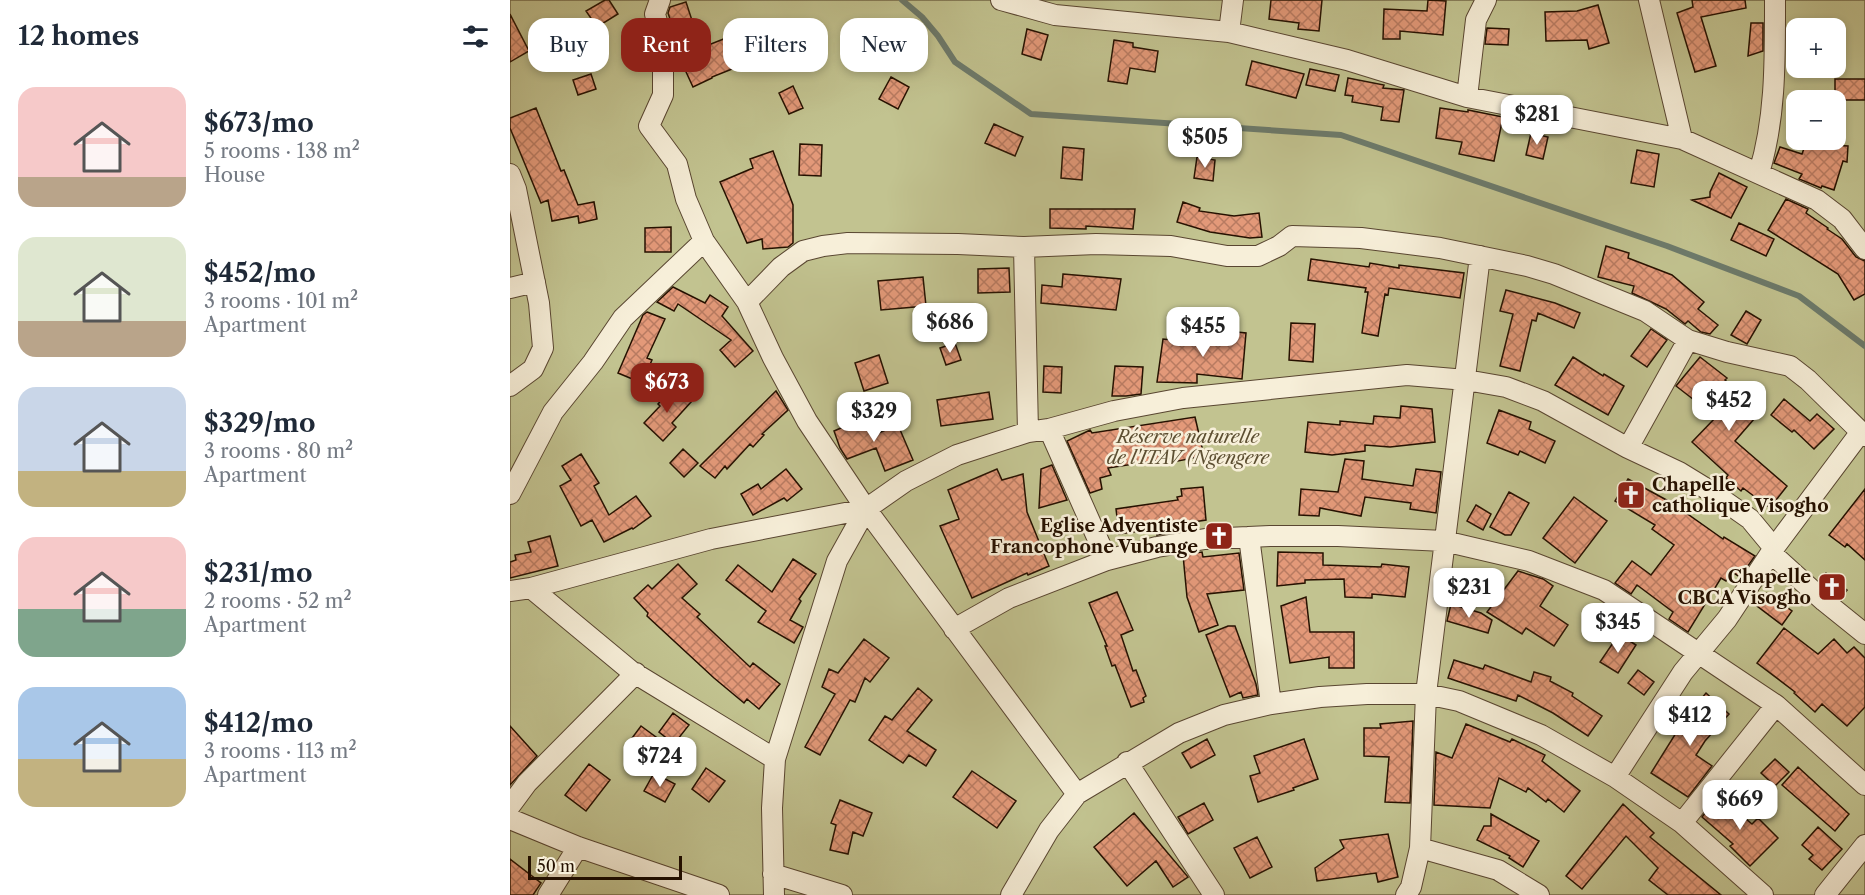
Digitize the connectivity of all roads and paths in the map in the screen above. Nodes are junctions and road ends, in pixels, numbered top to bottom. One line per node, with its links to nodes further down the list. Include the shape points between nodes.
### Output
1 (660, 0): 12 (street, via 655,14 663,45 663,95 649,126 677,165)
2 (1001, 0): 7 (street, via 1055,15)
3 (1233, 0): 7 (street)
4 (1486, 0): 8 (street, via 1476,20)
5 (1649, 0): 9 (street)
6 (1775, 0): 10 (street, via 1773,111)
7 (1229, 32): 8 (street, via 1347,60)
8 (1467, 97): 9 (street)
9 (1682, 139): 10 (street)
10 (1759, 173): 14 (street, via 1817,200 1842,219)
11 (510, 174): 16 (street)
12 (704, 241): 18 (street); 26 (street, via 623,318 553,412)
13 (1024, 247): 15 (street, via 1096,243 1171,246 1227,256 1258,256 1292,236 1361,238); 18 (street, via 885,243 823,246 803,251 781,267); 23 (street)
14 (1865, 249)
15 (1480, 256): 19 (street, via 1554,274 1613,297 1646,311); 20 (street)
16 (535, 282): 17 (street); 21 (street, via 543,348 533,369)
17 (510, 288)
18 (747, 302): 27 (street, via 807,421)
19 (1688, 340): 24 (street, via 1790,366); 25 (street)
20 (1466, 380): 22 (street, via 1407,375 1183,398); 25 (street, via 1506,387 1543,401); 29 (street)
21 (510, 386)
22 (1049, 429): 23 (street); 31 (street)
23 (1028, 432): 27 (street, via 957,455 906,481)
24 (1862, 435): 30 (street)
25 (1628, 448): 30 (street, via 1678,472 1750,519)
26 (510, 494)
27 (866, 509): 32 (street, via 711,539); 34 (street); 41 (street, via 837,561)
28 (1249, 537): 29 (street); 31 (street, via 1166,545); 39 (street)
29 (1444, 541): 36 (street, via 1529,561 1605,590); 38 (street)
30 (1772, 551): 35 (street); 36 (street, via 1727,619)
31 (1107, 560): 34 (street, via 1009,598)
32 (531, 588): 33 (street); 37 (street)
33 (510, 591)
34 (954, 629): 45 (street)
35 (1865, 634)
36 (1698, 654): 40 (street); 43 (street)
37 (636, 673): 41 (street); 46 (street)
38 (1426, 694): 39 (street, via 1320,697); 43 (street, via 1459,701 1541,735); 51 (street)
39 (1271, 704): 42 (street, via 1224,715 1179,733)
40 (1776, 705): 44 (street); 48 (street)
41 (775, 759): 52 (street)
42 (1127, 762): 45 (street); 59 (street)
43 (1615, 777): 48 (street)
44 (1865, 785)
45 (1077, 794): 58 (street, via 1049,830)
46 (510, 806)
47 (510, 819): 50 (street)
48 (1682, 823): 61 (street)
49 (1865, 845): 62 (street)
50 (578, 847): 54 (street); 55 (street)
51 (1420, 848): 53 (street, via 1498,870); 60 (street)
52 (773, 874): 56 (street); 57 (street)
53 (1535, 894)
54 (548, 895)
55 (719, 895)
56 (774, 895)
57 (842, 895)
58 (1011, 895)
59 (1214, 895)
60 (1406, 895)
61 (1763, 895)
62 (1825, 895)

